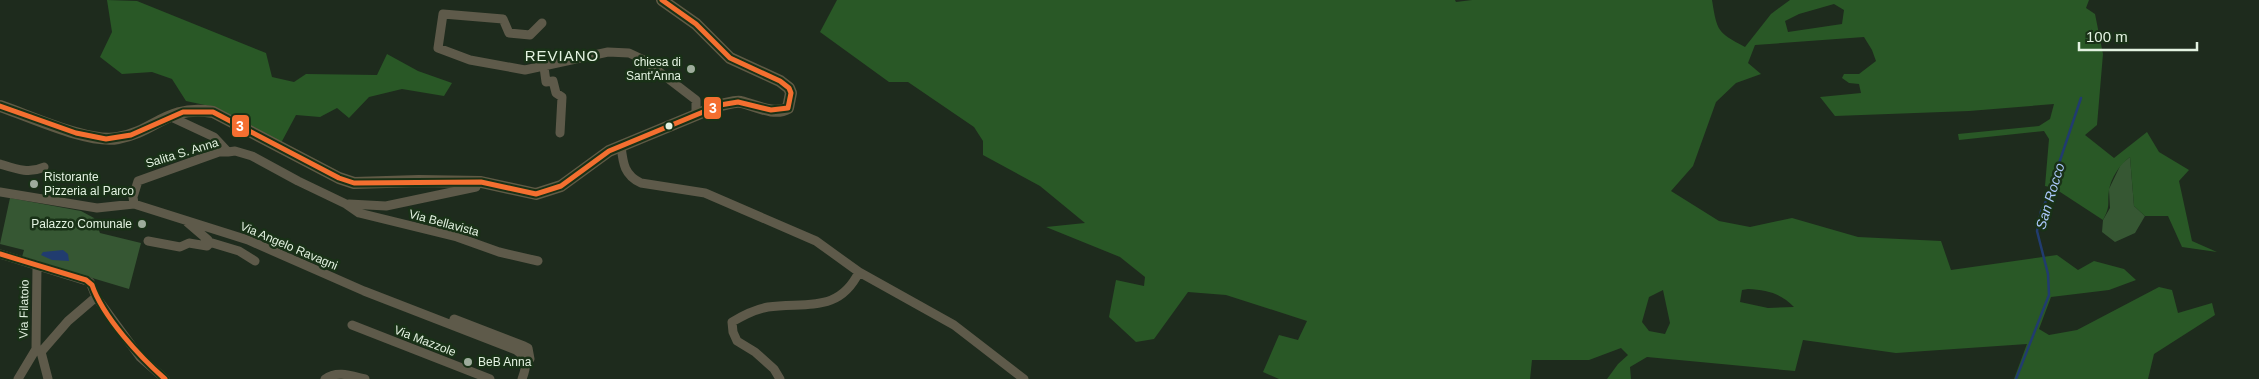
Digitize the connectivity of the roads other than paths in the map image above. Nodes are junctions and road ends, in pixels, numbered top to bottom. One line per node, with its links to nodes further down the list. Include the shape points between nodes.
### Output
1 (662, 0): 5 (street, via 696,24 730,58 780,81 791,93 788,108 779,111 738,102)
2 (542, 23): 3 (street, via 530,35 509,33 503,19 443,14 438,48 470,60 508,68)
3 (544, 67): 5 (street, via 608,52 629,53 644,60 696,100); 7 (street, via 546,82 553,81 556,93 562,98)
4 (0, 106): 6 (street, via 95,138 129,135)
5 (696, 114): 8 (street)
6 (168, 116): 9 (street, via 214,137); 12 (street, via 198,110 213,112 354,183 420,180)
7 (560, 133)
8 (621, 146): 12 (street, via 549,191 536,194); 23 (street, via 624,168 632,179 705,193 816,241)
9 (228, 152): 14 (street, Salita S. Anna, via 219,152 138,181); 15 (street, Via Bellavista, via 252,156)
10 (0, 164): 11 (street, via 22,171 35,171)
11 (44, 166)
12 (489, 184): 15 (street, Via Bellavista, via 386,206)
13 (0, 192): 14 (street, Via Angelo Ravagni, via 97,208)
14 (134, 204): 16 (street, Via Angelo Ravagni)
15 (346, 204): 21 (street, Via Bellavista, via 359,212)
16 (185, 220): 18 (street); 28 (street, Via Angelo Ravagni, via 248,240 364,291 516,350 524,355)
17 (148, 241): 18 (street, via 180,247 189,244 207,246)
18 (209, 242): 20 (street, via 239,251)
19 (0, 254): 22 (street)
20 (255, 260)
21 (538, 262)
22 (37, 265): 24 (street, via 86,280 92,285); 27 (street, Via Filatoio)
23 (859, 272): 36 (street, via 852,286 827,302 766,308 732,322 732,332 737,341 755,352); 37 (street, via 954,325)
24 (96, 297): 27 (street); 31 (street, via 140,357)
25 (454, 319): 28 (street, via 528,348 530,358)
26 (352, 325): 34 (street, Via Mazzole)
27 (38, 351): 29 (street); 30 (street, Via Filatoio)
28 (526, 361): 35 (street)
29 (18, 379)
30 (48, 379)
31 (165, 379)
32 (325, 379): 33 (street, via 345,374)
33 (365, 379)
34 (490, 379)
35 (522, 379)
36 (780, 379)
37 (1024, 379)

